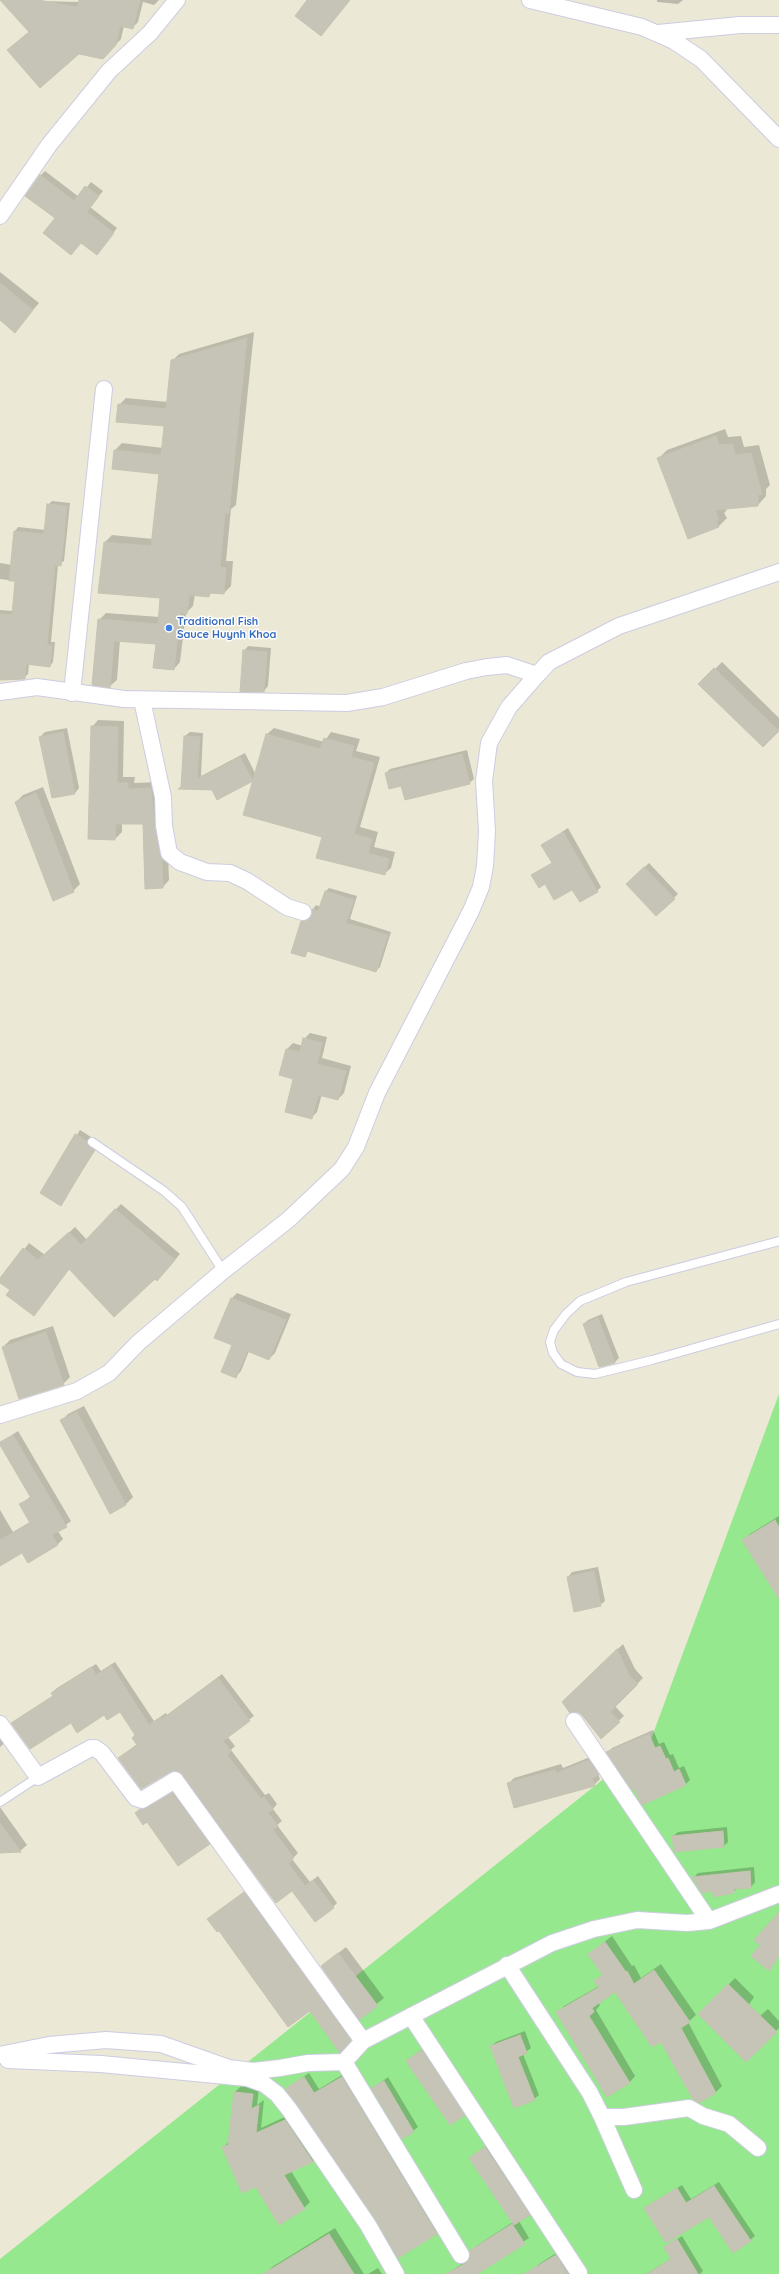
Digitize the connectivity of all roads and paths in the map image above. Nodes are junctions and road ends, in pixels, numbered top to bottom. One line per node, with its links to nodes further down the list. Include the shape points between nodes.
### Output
1 (177, 0): 6 (street, via 150,33 109,71 49,145)
2 (530, 0): 4 (street, via 642,26)
3 (779, 25): 4 (street, via 740,25)
4 (656, 33): 5 (street, via 674,41 701,59)
5 (779, 139)
6 (0, 216)
7 (104, 389): 11 (street)
8 (779, 572): 9 (street, via 619,626 549,662)
9 (537, 675): 12 (street, via 507,665 488,667 466,671 383,697 347,703); 16 (street, via 509,707 489,743 484,781 487,831 485,866 480,888 471,911 377,1093 356,1147 342,1169 328,1183 288,1220)
10 (0, 692): 11 (street, via 37,687)
11 (72, 693): 12 (street)
12 (142, 700): 13 (street, via 163,797 164,826 170,853 180,862 207,872 230,873 287,907)
13 (303, 912)
14 (92, 1142): 16 (lane, via 164,1191 182,1207)
15 (779, 1241): 17 (lane, via 626,1282 580,1301 554,1330 550,1342 561,1364 577,1372 595,1374)
16 (223, 1271): 18 (street, via 138,1343 108,1373 93,1383 77,1391)
17 (779, 1324)
18 (0, 1415)
19 (574, 1721): 24 (street)
20 (0, 1724): 21 (street)
21 (38, 1777): 22 (lane); 27 (street, via 95,1748 102,1752 136,1798 142,1800 175,1780)
22 (0, 1802)
23 (779, 1894): 24 (street)
24 (709, 1921): 25 (street, via 687,1923 637,1920 594,1929 552,1943)
25 (507, 1965): 26 (street); 31 (street, via 590,2093)
26 (411, 2016): 27 (street); 35 (street)
27 (363, 2042): 30 (street)
28 (0, 2055): 30 (street, via 49,2045 106,2040 161,2044 229,2068 253,2070 308,2063)
29 (0, 2059): 36 (street, via 101,2064 247,2078 264,2084 277,2094 289,2109 368,2225)
30 (344, 2062): 34 (street)
31 (602, 2117): 32 (street, via 624,2117 689,2108 703,2116 729,2124); 33 (street)
32 (758, 2148)
33 (634, 2190)
34 (460, 2255)
35 (580, 2273)
36 (396, 2274)

